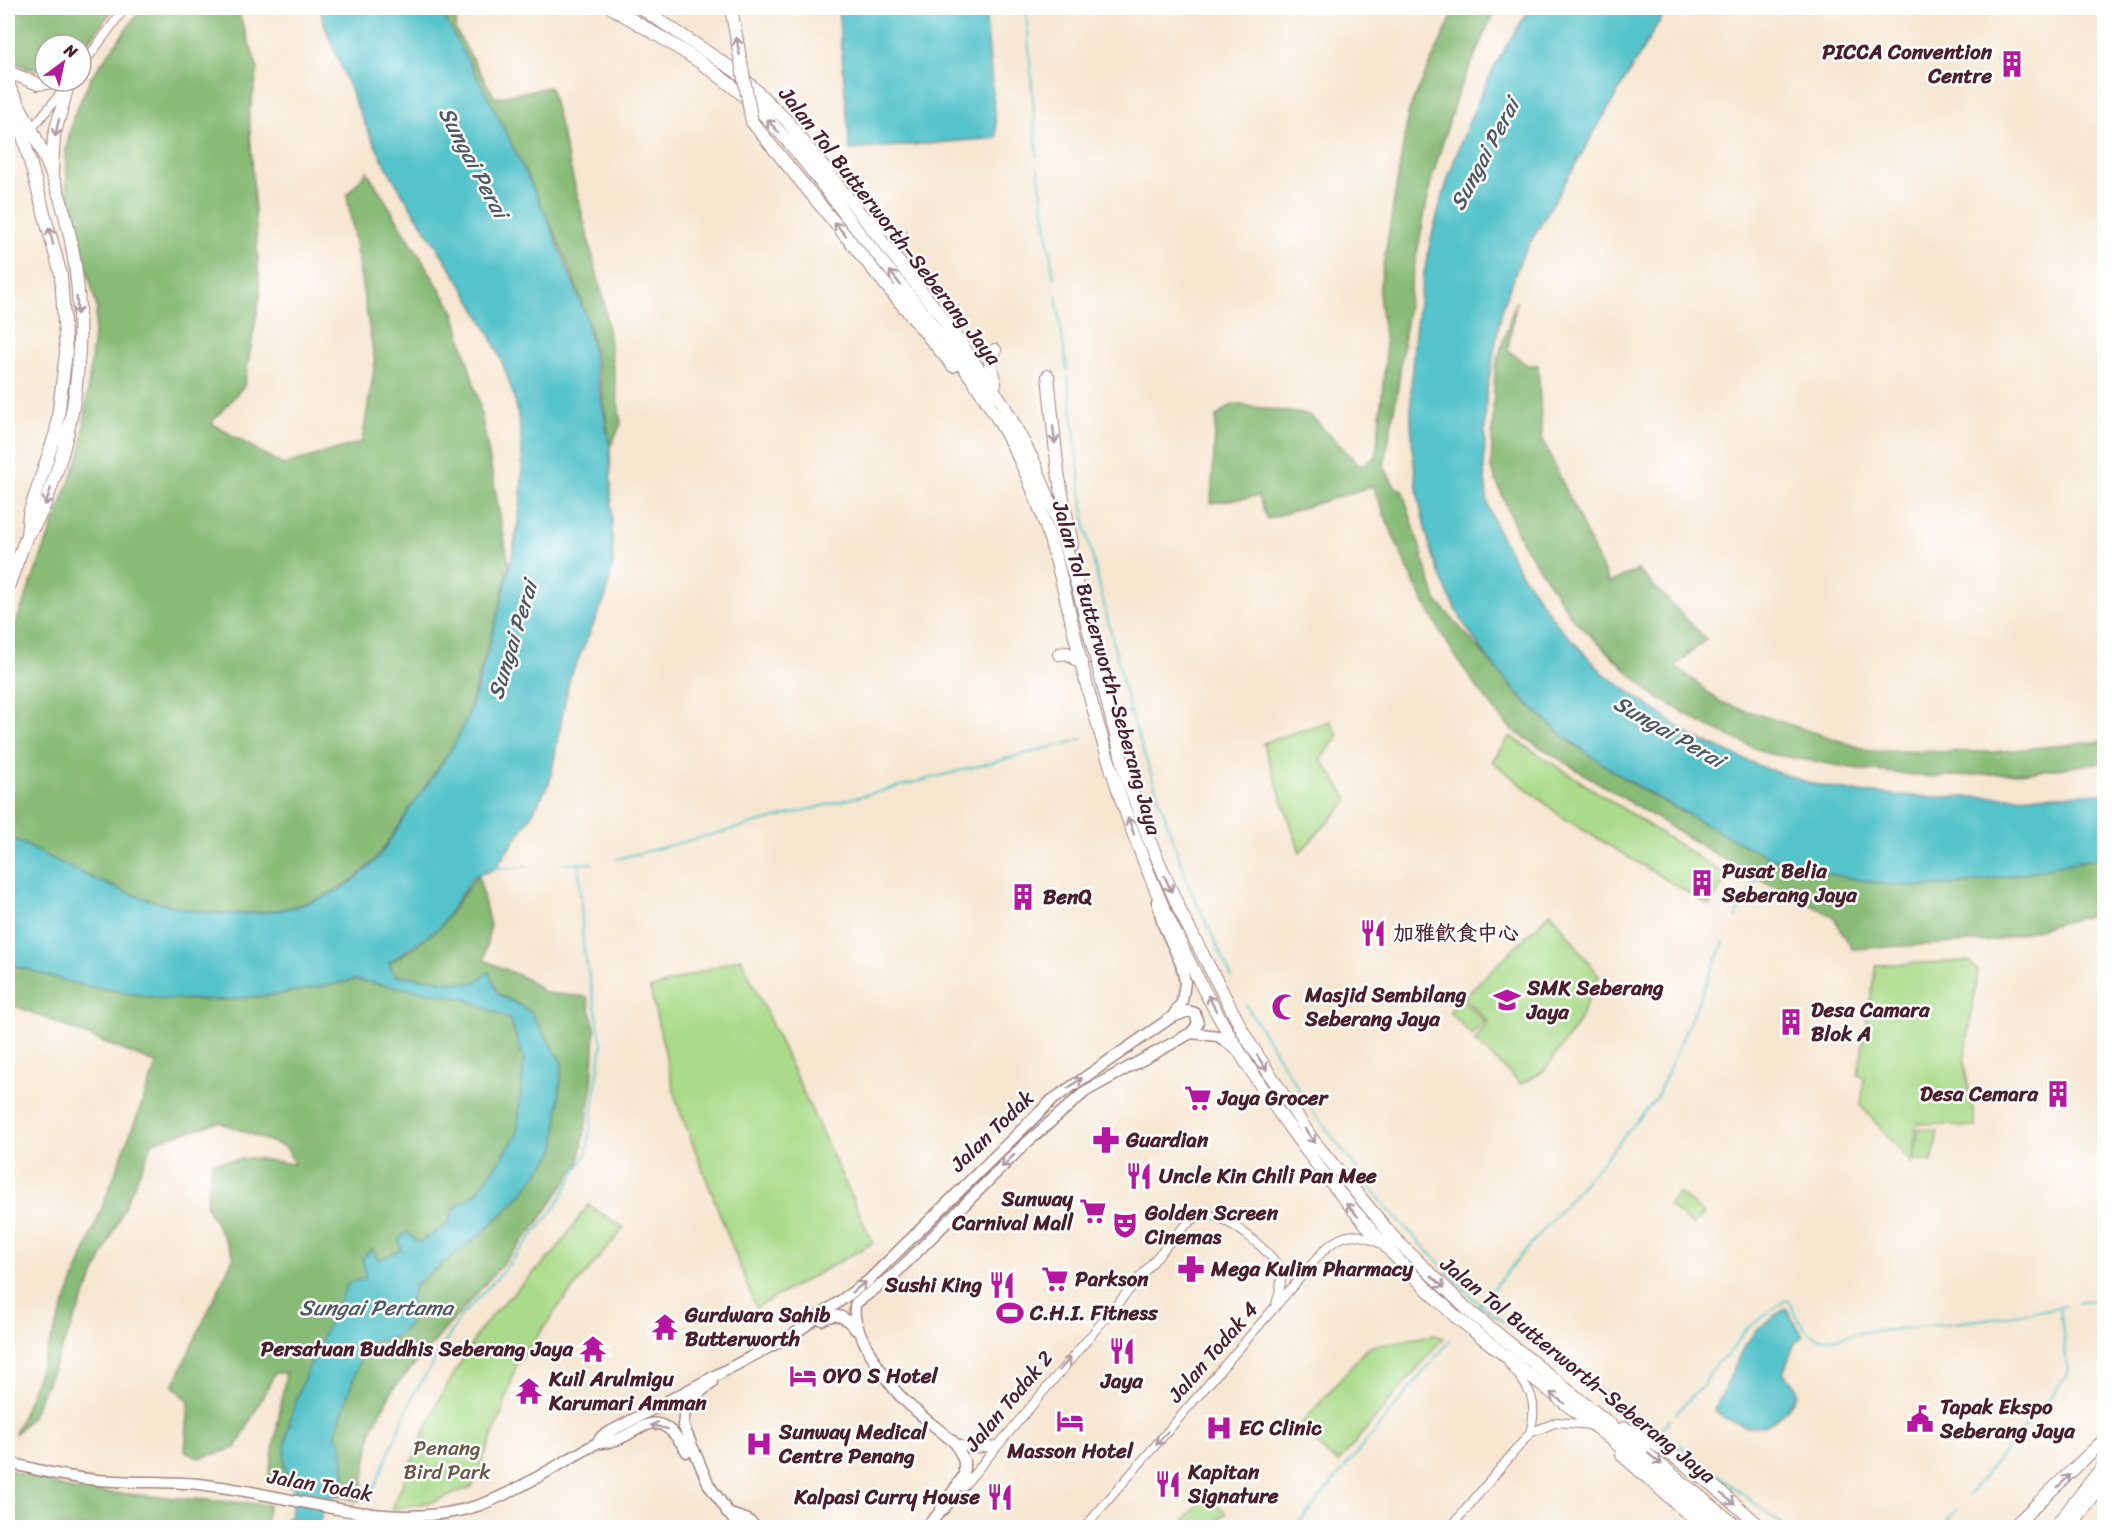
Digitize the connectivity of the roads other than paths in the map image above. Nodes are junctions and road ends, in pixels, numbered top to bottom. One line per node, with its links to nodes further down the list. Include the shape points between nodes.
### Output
1 (125, 8): 5 (street)
2 (612, 8): 18 (highway, Jalan Tol Butterworth–Seberang Jaya, one-way to 2, via 777,129 729,83)
3 (641, 8): 14 (highway, Jalan Tol Butterworth–Seberang Jaya, via 737,72 765,98)
4 (731, 8): 18 (highway, one-way to 4, bridge, via 890,290 752,122)
5 (93, 50)
6 (8, 72): 7 (highway)
7 (33, 82)
8 (8, 85): 12 (highway)
9 (58, 93): 12 (street)
10 (64, 93): 13 (highway, one-way to 13, via 54,136)
11 (8, 110): 12 (highway)
12 (28, 133): 13 (highway); 19 (highway, one-way to 12, via 29,514 56,432 66,353 61,276)
13 (51, 175): 19 (highway, one-way to 19, via 65,214 77,279 79,348 69,432 41,517)
14 (865, 219): 15 (highway); 18 (highway, Jalan Tol Butterworth–Seberang Jaya, via 942,317)
15 (901, 235)
16 (995, 350): 18 (highway, via 990,363)
17 (1048, 376): 21 (highway, one-way to 21, via 1058,473)
18 (997, 406): 21 (highway, Jalan Tol Butterworth–Seberang Jaya, via 1038,472); 23 (highway, Jalan Tol Butterworth–Seberang Jaya, via 1041,512 1062,578)
19 (27, 535): 20 (highway)
20 (8, 588)
21 (1079, 592): 36 (highway, Jalan Tol Butterworth–Seberang Jaya, one-way to 36, via 1127,778 1148,837 1186,923 1277,1088 1348,1184 1414,1260)
22 (1059, 654): 23 (highway, via 1067,653)
23 (1082, 664): 24 (highway, Jalan Tol Butterworth–Seberang Jaya, one-way to 23, via 1113,774)
24 (1152, 880): 25 (main road, via 1163,924 1185,982 1184,998); 27 (highway, Jalan Tol Butterworth–Seberang Jaya, one-way to 24, via 1196,973)
25 (1172, 1017): 26 (main road, via 1188,1011 1195,1014 1198,1024); 28 (main road, Jalan Todak, one-way to 25, via 1052,1100)
26 (1191, 1033): 27 (main road, via 1218,1036); 29 (main road, Jalan Todak, one-way to 29, via 1078,1097)
27 (1241, 1054): 30 (highway, Jalan Tol Butterworth–Seberang Jaya, one-way to 27, via 1341,1199)
28 (1004, 1148): 29 (main road, via 965,1193); 33 (main road, Jalan Todak, one-way to 28, via 886,1264)
29 (965, 1205): 32 (main road, Jalan Todak, via 895,1274 855,1305)
30 (1384, 1246): 31 (street, Jalan Todak 4, via 1358,1233 1335,1240); 34 (highway, Jalan Tol Butterworth–Seberang Jaya, via 1432,1295)
31 (1275, 1308): 41 (street, Jalan Todak 2, one-way to 31, via 1184,1227 1203,1215 1214,1215 1229,1223 1278,1265 1281,1284); 53 (street, Jalan Todak 4, one-way to 53)
32 (858, 1332): 33 (main road, via 848,1320 834,1315); 40 (main road, via 903,1399)
33 (794, 1334): 35 (main road, Jalan Todak)
34 (1499, 1353): 36 (highway, Jalan Tol Butterworth–Seberang Jaya, one-way to 34); 37 (street, via 1532,1397 1535,1414)
35 (731, 1369): 39 (main road, Jalan Todak, via 602,1436); 45 (main road, via 691,1399 683,1416 685,1435)
36 (1603, 1427): 37 (street, via 1557,1422); 55 (highway, via 1627,1462); 56 (highway, Jalan Tol Butterworth–Seberang Jaya); 57 (highway, Jalan Tol Butterworth–Seberang Jaya, one-way to 57); 58 (highway, one-way to 58, via 1641,1436)
37 (1530, 1433): 54 (street)
38 (2104, 1440): 59 (highway, one-way to 38)
39 (597, 1443): 42 (main road, Jalan Todak, via 482,1505 428,1516 329,1508 206,1485 93,1479); 45 (main road, one-way to 39, via 678,1438 663,1426 645,1424 606,1443)
40 (956, 1444): 41 (street, via 977,1449); 47 (main road, via 964,1461 964,1475)
41 (998, 1444): 46 (street, Jalan Todak 2)
42 (8, 1461)
43 (2104, 1465): 48 (highway)
44 (2104, 1483): 48 (highway)
45 (709, 1485): 49 (main road)
46 (963, 1487): 47 (main road, Jalan Todak 2)
47 (941, 1509): 52 (main road, Jalan Todak 2)
48 (2076, 1509): 60 (highway); 61 (highway)
49 (727, 1513): 50 (main road); 51 (main road)
50 (739, 1527)
51 (758, 1527)
52 (925, 1527)
53 (1084, 1527)
54 (1450, 1527)
55 (1704, 1527)
56 (1723, 1527)
57 (1738, 1527)
58 (1762, 1527)
59 (2012, 1527)
60 (2054, 1527)
61 (2069, 1527)

